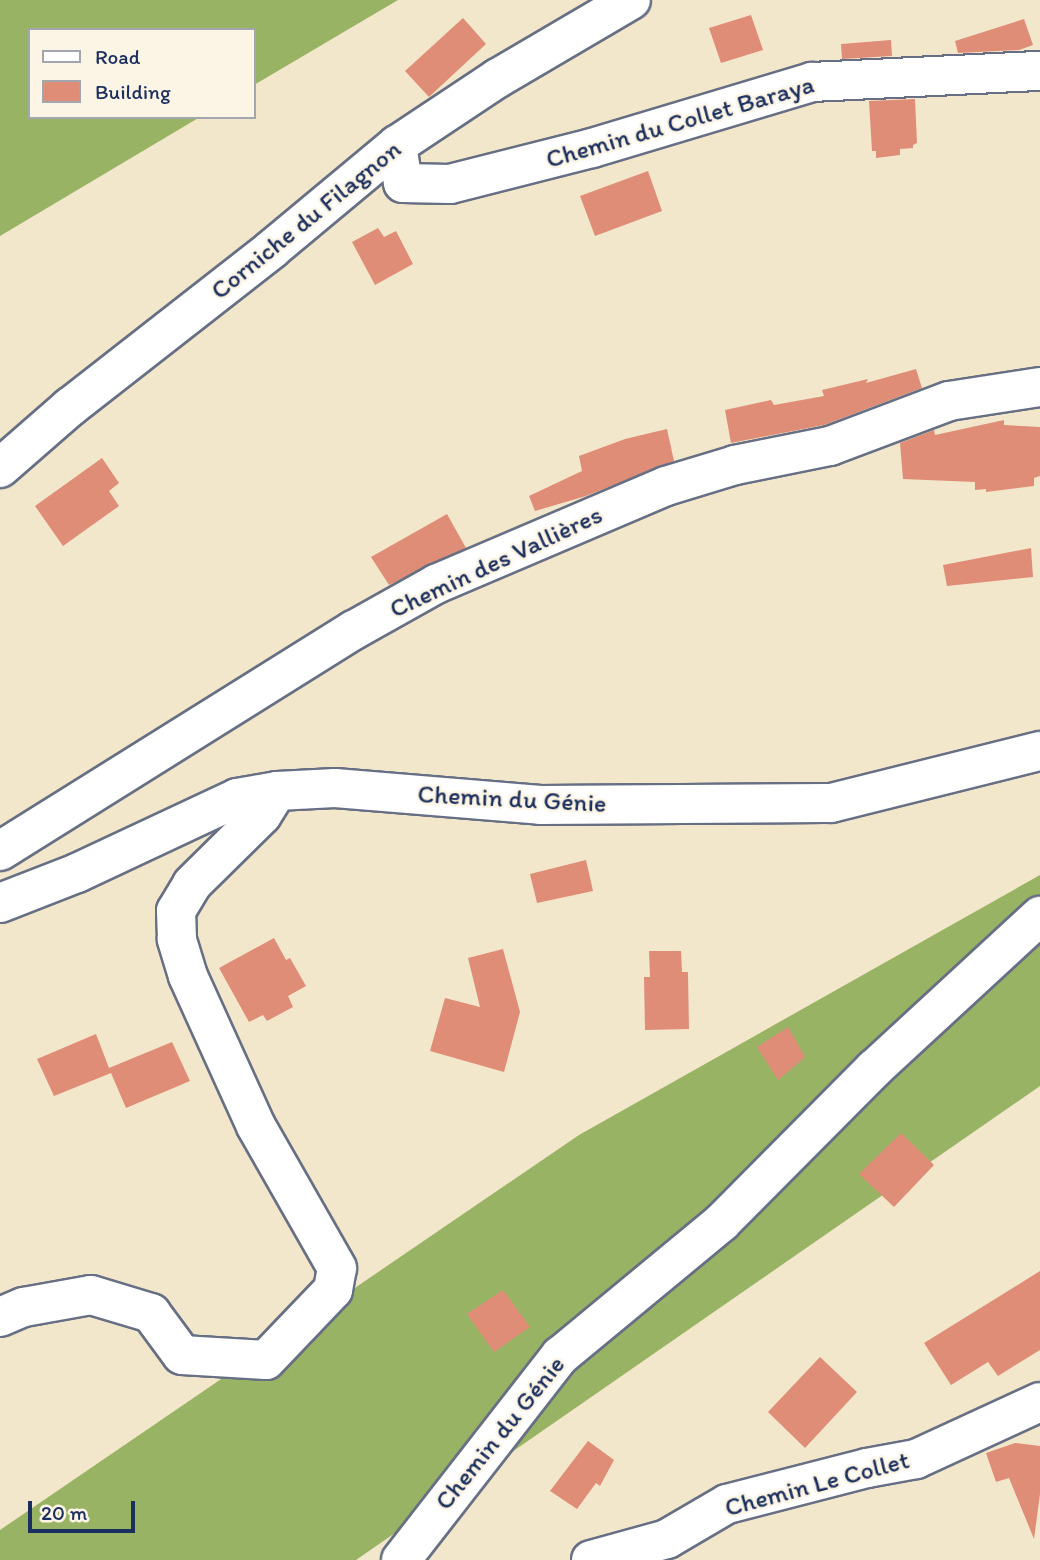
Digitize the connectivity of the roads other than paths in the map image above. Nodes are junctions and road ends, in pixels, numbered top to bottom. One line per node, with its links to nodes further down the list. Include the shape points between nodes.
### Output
1 (631, 0): 3 (street, Corniche du Filagnon, via 498,78)
2 (1040, 71): 3 (street, Chemin du Collet Baraya, via 812,82 593,148 450,184 403,183)
3 (397, 145): 5 (street, Corniche du Filagnon)
4 (1040, 387): 8 (street, Chemin des Vallières, via 949,401 830,446 666,486 436,584 354,630)
5 (0, 468)
6 (1040, 751): 7 (street, Chemin du Génie, via 831,803 540,805 335,788)
7 (277, 791): 9 (street, Chemin du Génie, via 237,798); 11 (street, via 262,815 192,884 176,911 177,939 188,976 256,1126 337,1268 333,1290 266,1360 181,1355 151,1313 91,1296 24,1307)
8 (0, 851)
9 (0, 904)
10 (1040, 916): 13 (street, Chemin du Génie, via 874,1069 722,1222 560,1356)
11 (0, 1317)
12 (1040, 1402): 14 (street, Chemin Le Collet, via 916,1459 727,1504 667,1539)
13 (401, 1560)
14 (592, 1560)

